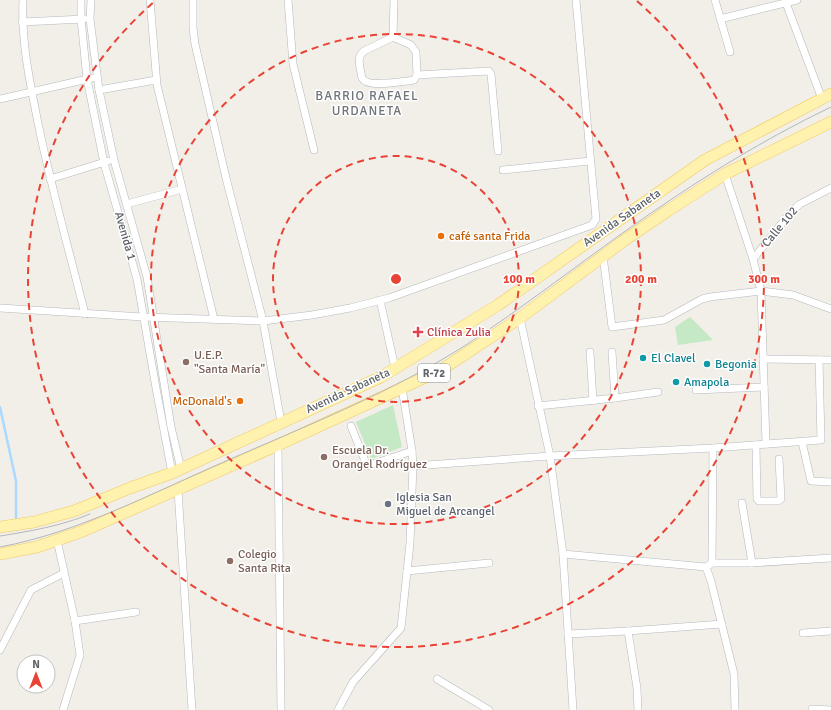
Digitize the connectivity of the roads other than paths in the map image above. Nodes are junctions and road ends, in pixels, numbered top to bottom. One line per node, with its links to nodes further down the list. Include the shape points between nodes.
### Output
1 (23, 0): 15 (street)
2 (81, 0): 12 (street, Avenida 1)
3 (91, 0): 13 (street)
4 (150, 0): 21 (street)
5 (192, 0): 51 (street, via 195,44)
6 (288, 0): 27 (street, via 293,64)
7 (394, 0): 16 (street)
8 (576, 0): 30 (street)
9 (715, 0): 14 (street)
10 (797, 0): 11 (street)
11 (786, 3): 14 (street); 24 (street)
12 (81, 19): 13 (street); 15 (street); 20 (street, Avenida 1)
13 (90, 19): 19 (street)
14 (720, 19): 17 (street)
15 (22, 22): 23 (street)
16 (394, 37): 18 (street, via 411,45 416,52); 18 (street, via 361,54 359,59 365,82 371,84 408,81 414,80)
17 (730, 52)
18 (417, 75): 28 (street, via 489,71)
19 (97, 77): 20 (street); 22 (street)
20 (87, 79): 23 (street); 31 (street, Avenida 1)
21 (156, 80): 22 (street); 36 (street)
22 (99, 90): 29 (street)
23 (31, 91): 25 (street); 34 (street)
24 (826, 96): 57 (main road, Avenida Sabaneta / R-72, via 705,160 498,305)
25 (0, 99)
26 (831, 122): 33 (main road, Avenida Sabaneta / R-72)
27 (314, 150)
28 (498, 151)
29 (114, 160): 31 (street); 37 (street)
30 (590, 161): 32 (street); 43 (street, via 596,219 592,225)
31 (104, 162): 34 (street); 39 (street, Avenida 1)
32 (503, 170)
33 (725, 174): 40 (main road, Avenida Sabaneta / R-72); 41 (street)
34 (50, 178): 46 (street)
35 (831, 188): 41 (street, Calle 102, via 792,211)
36 (182, 190): 37 (street); 50 (street)
37 (127, 204): 38 (street)
38 (135, 234): 39 (street); 48 (street, via 147,277)
39 (125, 238): 47 (street, Avenida 1, via 137,279)
40 (603, 256): 42 (street, via 612,327 664,320 710,297); 49 (main road, Avenida Sabaneta / R-72)
41 (753, 259): 42 (street)
42 (761, 291): 45 (street, via 793,295); 54 (street)
43 (380, 300): 51 (street, via 312,315); 57 (street)
44 (0, 308): 46 (street)
45 (831, 309)
46 (85, 314): 47 (street)
47 (143, 317): 48 (street); 76 (street, Avenida 1)
48 (153, 317): 50 (street); 76 (street)
49 (520, 318): 59 (main road, Avenida Sabaneta / R-72, via 441,370); 64 (street)
50 (214, 320): 51 (street)
51 (263, 321): 65 (street)
52 (590, 352): 63 (street)
53 (612, 352): 62 (street)
54 (763, 359): 55 (street); 58 (street)
55 (819, 360): 56 (street); 67 (street, via 821,440)
56 (831, 360)
57 (395, 368): 65 (main road, Avenida Sabaneta / R-72, via 381,377)
58 (764, 387): 60 (street); 68 (street)
59 (402, 388): 69 (main road, Avenida Sabaneta / R-72); 72 (street)
60 (696, 390)
61 (658, 392): 62 (street)
62 (615, 398): 63 (street)
63 (593, 401): 64 (street)
64 (538, 406): 73 (street)
65 (281, 422): 76 (main road, Avenida Sabaneta / R-72)
66 (351, 426): 72 (street, via 367,466)
67 (802, 442): 68 (street); 77 (street, via 811,481)
68 (766, 444): 70 (street)
69 (278, 445): 78 (main road, Avenida Sabaneta / R-72); 102 (street)
70 (756, 445): 71 (street); 74 (street, via 759,501 781,499)
71 (713, 448): 73 (street); 87 (street)
72 (412, 450): 75 (street)
73 (550, 456): 75 (street); 83 (street)
74 (779, 459)
75 (413, 466): 88 (street)
76 (177, 471): 80 (main road, Avenida Sabaneta / R-72, via 74,511 34,522)
77 (831, 482)
78 (178, 490): 81 (main road, Avenida Sabaneta / R-72); 101 (street)
79 (742, 503): 86 (street)
80 (0, 527)
81 (57, 540): 82 (main road, Avenida Sabaneta / R-72, via 37,547); 89 (street)
82 (0, 554)
83 (563, 554): 87 (street); 96 (street)
84 (831, 558): 86 (street)
85 (489, 563): 88 (street)
86 (752, 563): 87 (street)
87 (709, 565): 92 (street)
88 (407, 571): 103 (street, via 401,628 353,682)
89 (64, 573): 91 (street); 97 (street, via 31,590)
90 (136, 612): 91 (street)
91 (75, 621): 100 (street, via 80,655)
92 (722, 624): 93 (street); 107 (street, via 734,674)
93 (628, 631): 96 (street); 106 (street)
94 (831, 631): 95 (street)
95 (803, 633)
96 (568, 634): 105 (street)
97 (0, 650)
98 (437, 679): 104 (street)
99 (812, 709): 108 (street)
100 (63, 710)
101 (192, 710)
102 (282, 710)
103 (338, 710)
104 (489, 710)
105 (573, 710)
106 (638, 710)
107 (734, 710)
108 (828, 710): 109 (street)
109 (831, 710)

